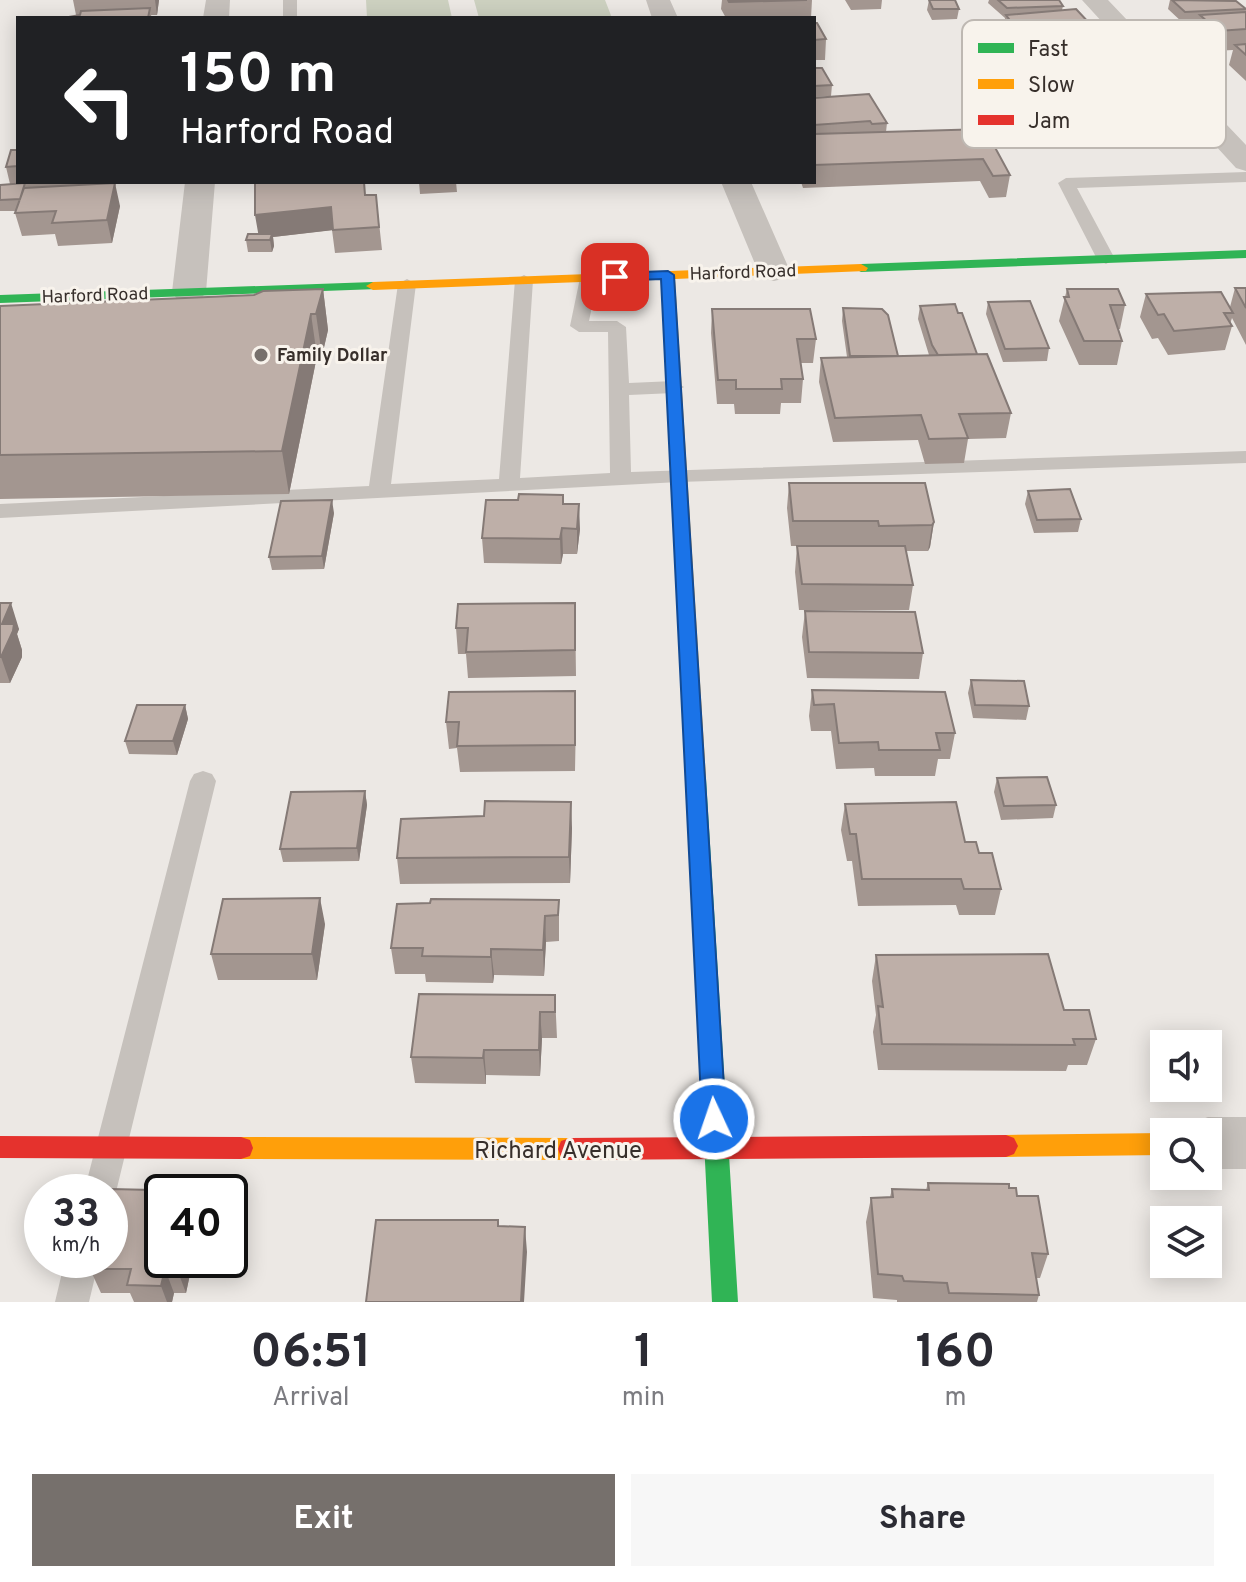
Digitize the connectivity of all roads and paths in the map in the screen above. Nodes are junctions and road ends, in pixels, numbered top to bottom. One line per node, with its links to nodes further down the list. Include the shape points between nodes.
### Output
1 (1094, 0): 2 (street)
2 (1113, 20)
3 (1226, 141): 4 (street)
4 (1246, 162)
5 (1246, 177): 9 (lane, via 1066,183)
6 (200, 184): 15 (street)
7 (737, 184): 10 (street)
8 (1246, 254): 9 (street, Harford Road)
9 (1106, 259): 10 (street, Harford Road)
10 (774, 271): 11 (street, Harford Road)
11 (668, 275): 12 (street, Harford Road); 17 (street)
12 (589, 278): 13 (street, Harford Road); 18 (lane, via 579,326 617,327)
13 (524, 280): 14 (street, Harford Road); 22 (lane)
14 (407, 284): 15 (street, Harford Road); 23 (lane)
15 (189, 292): 16 (street, Harford Road)
16 (0, 299)
17 (674, 387): 18 (lane); 20 (street)
18 (619, 389): 21 (lane)
19 (1246, 457): 20 (lane)
20 (679, 476): 21 (lane); 31 (street)
21 (621, 479): 22 (lane)
22 (509, 486): 23 (lane)
23 (379, 493): 24 (lane)
24 (0, 511)
25 (203, 781): 30 (lane)
26 (1222, 1143): 27 (street)
27 (1246, 1143)
28 (1150, 1144): 31 (street, Richard Avenue)
29 (0, 1147): 30 (street, Richard Avenue)
30 (111, 1149): 31 (street, Richard Avenue); 32 (lane)
31 (716, 1150): 35 (street)
32 (105, 1174)
33 (78, 1278): 34 (lane)
34 (72, 1302)
35 (725, 1302)

